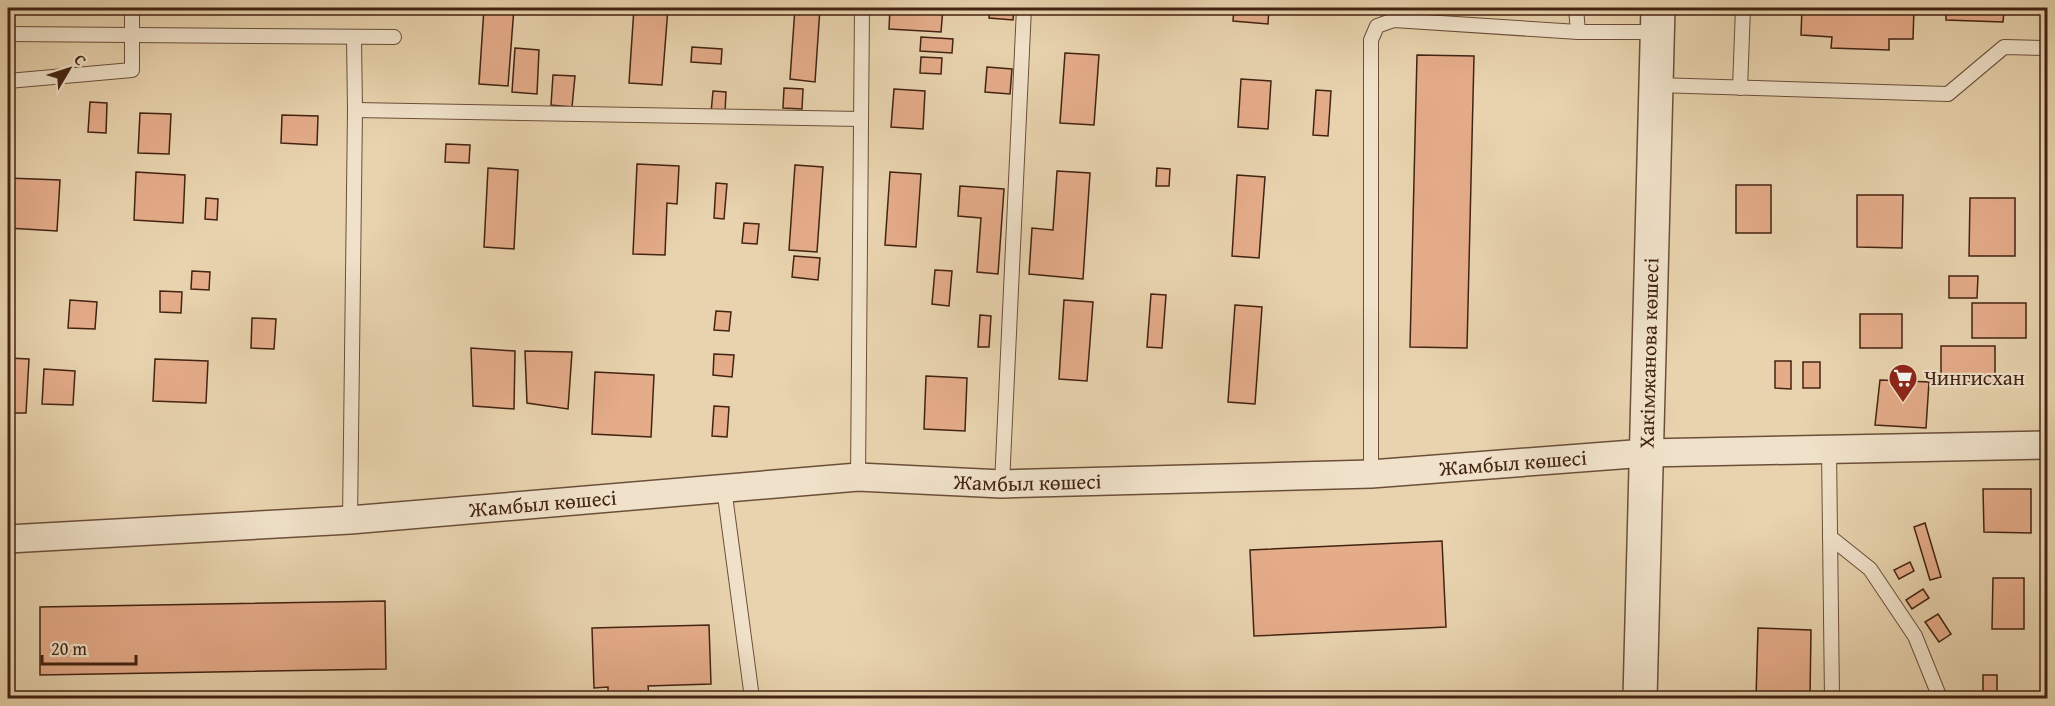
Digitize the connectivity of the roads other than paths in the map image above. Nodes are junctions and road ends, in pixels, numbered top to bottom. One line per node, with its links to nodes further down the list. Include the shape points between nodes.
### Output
1 (132, 8): 9 (lane)
2 (862, 8): 17 (lane)
3 (1024, 8): 23 (lane)
4 (1576, 8): 7 (lane)
5 (1743, 8): 15 (lane)
6 (1658, 20): 7 (lane); 14 (street, Хакімжанова көшесі)
7 (1578, 32): 21 (lane, via 1394,20 1377,26 1371,40)
8 (8, 34): 9 (lane)
9 (131, 35): 10 (lane); 13 (lane, via 132,70)
10 (354, 37): 11 (lane); 16 (lane)
11 (394, 37)
12 (2048, 48): 15 (lane, via 2004,47 1948,94)
13 (8, 81)
14 (1656, 85): 15 (lane); 20 (street, Хакімжанова көшесі)
15 (1740, 88)
16 (355, 110): 17 (lane); 25 (lane)
17 (861, 119): 22 (lane)
18 (2048, 445): 19 (street, Жамбыл көшесі)
19 (1829, 449): 20 (street, Жамбыл көшесі); 26 (lane)
20 (1646, 453): 21 (street, Жамбыл көшесі); 29 (street, Хакімжанова көшесі)
21 (1371, 474): 23 (street, Жамбыл көшесі)
22 (858, 477): 23 (street, Жамбыл көшесі); 24 (street, Жамбыл көшесі)
23 (1002, 484)
24 (724, 488): 25 (street, Жамбыл көшесі); 28 (lane)
25 (350, 520): 27 (street, Жамбыл көшесі)
26 (1830, 537): 30 (lane); 31 (lane, via 1870,569 1915,636)
27 (8, 539)
28 (752, 699)
29 (1640, 699)
30 (1832, 699)
31 (1940, 699)

